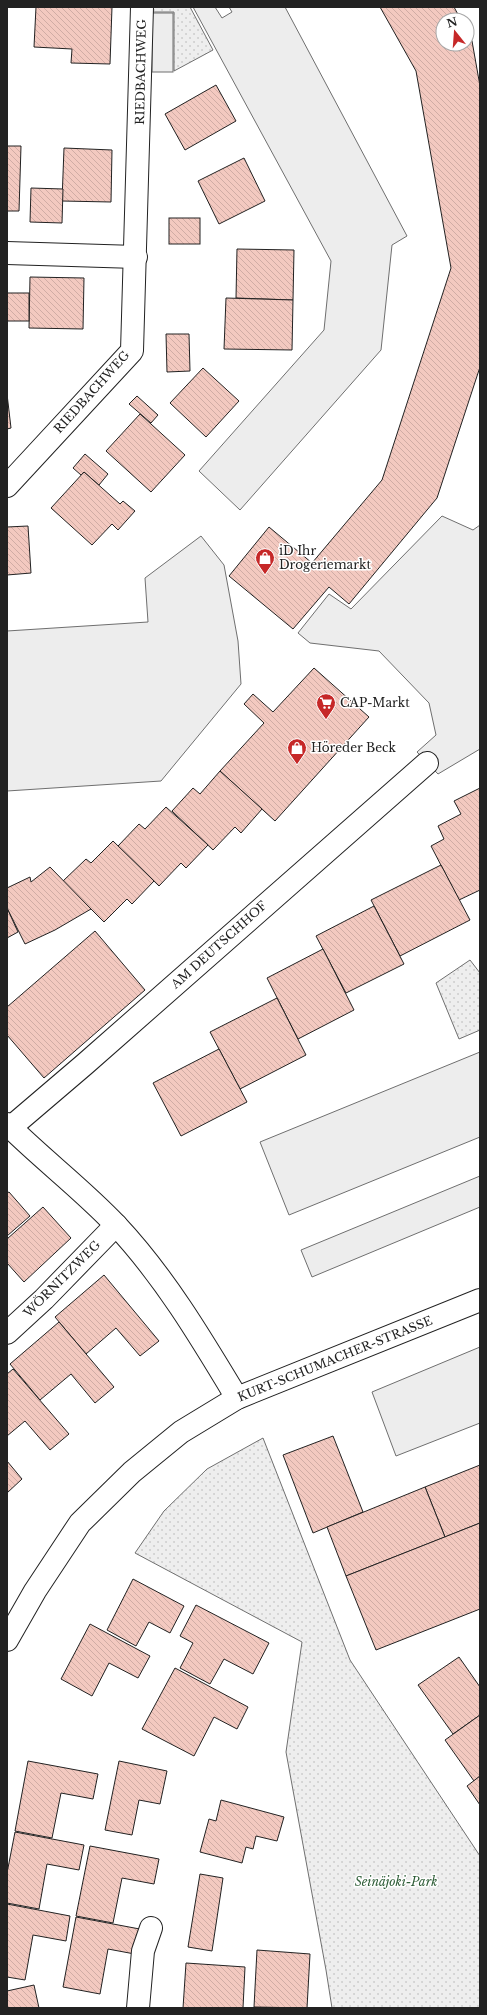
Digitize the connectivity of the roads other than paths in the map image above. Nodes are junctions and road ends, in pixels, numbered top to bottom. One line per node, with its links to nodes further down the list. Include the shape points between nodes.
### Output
1 (142, 7): 3 (street, RIEDBACHWEG)
2 (7, 253): 3 (street)
3 (136, 257): 4 (street, RIEDBACHWEG, via 132,351)
4 (7, 486)
5 (427, 763): 6 (street, AM DEUTSCHHOF, via 86,1064)
6 (9, 1126): 7 (street)
7 (116, 1225): 9 (street, WÖRNITZWEG); 10 (street, via 170,1292)
8 (480, 1300): 10 (street, KURT-SCHUMACHER-STRASSE)
9 (7, 1333)
10 (237, 1398): 11 (street, KURT-SCHUMACHER-STRASSE, via 181,1432 132,1472 80,1523 35,1591)
11 (7, 1640)
12 (151, 1928): 13 (street, via 143,1951)
13 (138, 2008)

